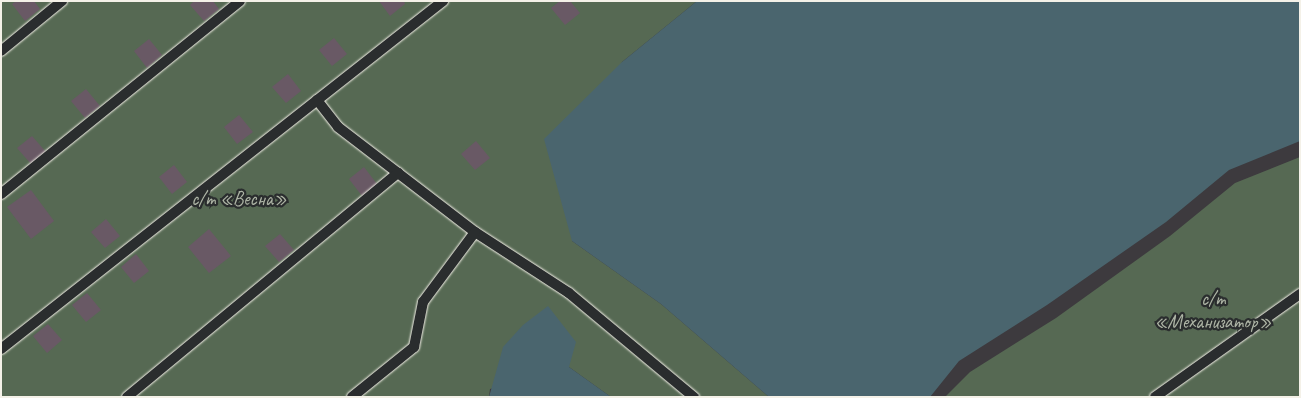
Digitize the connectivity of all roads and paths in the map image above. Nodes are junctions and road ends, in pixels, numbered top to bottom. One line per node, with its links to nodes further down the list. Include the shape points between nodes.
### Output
1 (62, 1): 4 (lane)
2 (240, 1): 7 (lane)
3 (443, 1): 5 (lane)
4 (1, 50)
5 (318, 100): 6 (lane, via 338,127); 10 (lane)
6 (398, 173): 8 (lane); 11 (lane)
7 (1, 194)
8 (475, 232): 12 (lane, via 423,302 414,347); 13 (lane, via 568,293)
9 (1300, 294): 14 (lane)
10 (1, 349)
11 (127, 397)
12 (352, 397)
13 (694, 397)
14 (1155, 397)

